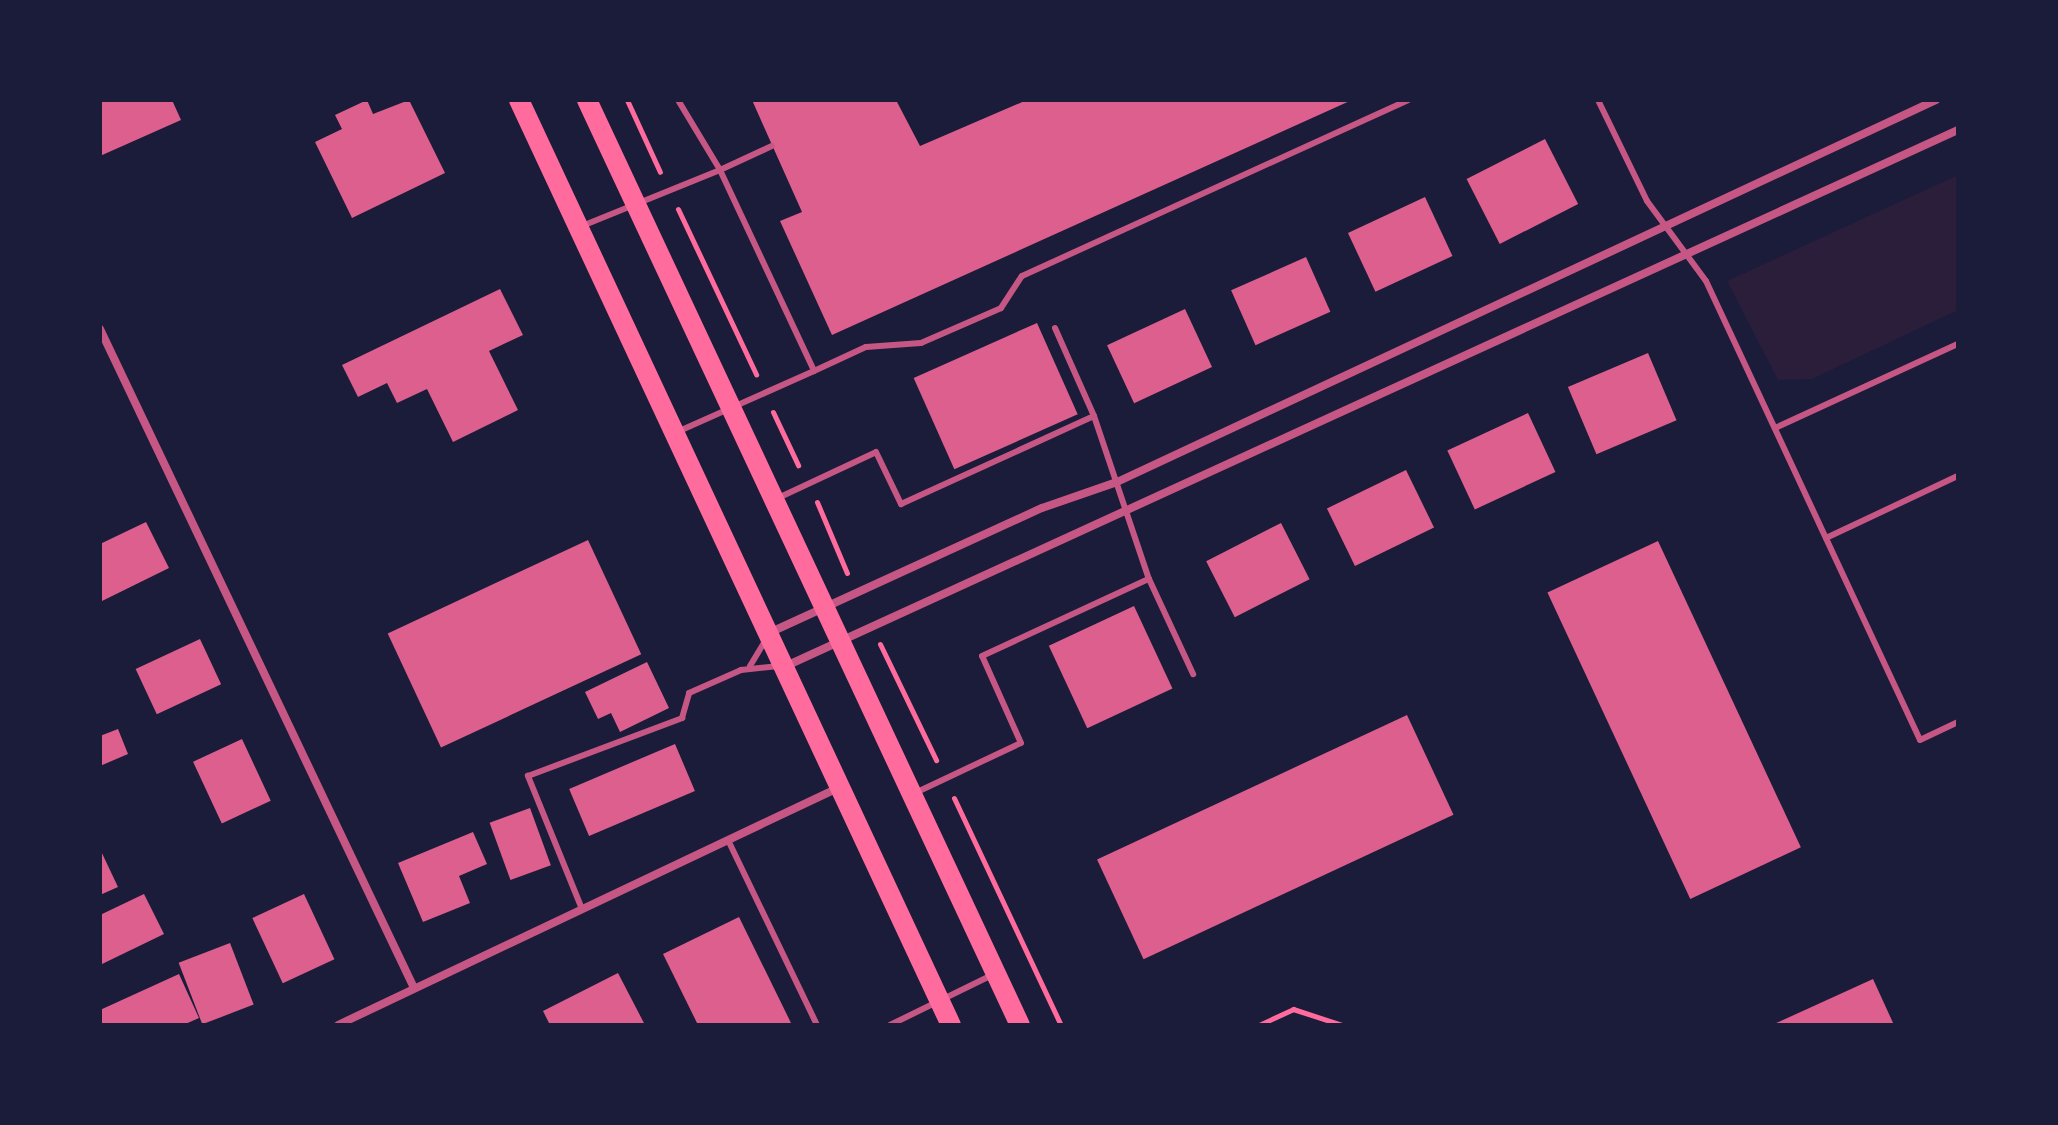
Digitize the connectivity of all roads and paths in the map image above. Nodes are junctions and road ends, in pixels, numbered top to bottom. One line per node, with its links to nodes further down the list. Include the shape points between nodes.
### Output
1 (519, 100): 15 (main road)
2 (587, 100): 12 (main road)
3 (627, 100): 10 (path)
4 (678, 100): 11 (lane)
5 (1408, 100): 21 (lane, via 1022,276 1001,308 921,343 866,347)
6 (1598, 100): 14 (lane)
7 (1936, 100): 14 (street)
8 (1958, 130): 16 (street)
9 (772, 146): 11 (lane)
10 (658, 168)
11 (720, 170): 12 (lane); 21 (lane)
12 (635, 200): 15 (lane); 22 (main road)
13 (676, 203): 20 (path)
14 (1666, 227): 16 (lane); 29 (street)
15 (579, 228): 26 (main road)
16 (1688, 254): 25 (lane); 32 (street)
17 (1055, 328): 23 (lane)
18 (100, 329): 51 (street)
19 (1958, 344): 25 (lane)
20 (752, 366)
21 (814, 371): 22 (lane)
22 (732, 408): 26 (lane); 30 (main road)
23 (1094, 416): 29 (lane); 30 (lane, via 901,504 876,452)
24 (775, 418): 27 (path)
25 (1775, 428): 33 (lane)
26 (675, 433): 37 (main road)
27 (795, 458)
28 (1958, 476): 33 (lane)
29 (1117, 482): 32 (lane); 36 (street)
30 (775, 500): 36 (main road)
31 (816, 501): 34 (path)
32 (1125, 516): 35 (lane); 38 (street)
33 (1826, 538): 43 (lane, via 1920,740)
34 (845, 554)
35 (1149, 579): 41 (lane); 46 (lane, via 982,656 1021,743)
36 (824, 607): 37 (street); 38 (main road)
37 (771, 632): 39 (lane); 40 (main road)
38 (840, 643): 40 (street); 46 (main road)
39 (750, 666): 40 (lane); 49 (lane, via 689,693 682,718 528,776)
40 (786, 666): 45 (main road)
41 (1193, 674)
42 (901, 677): 44 (path)
43 (1958, 722)
44 (932, 752)
45 (840, 787): 47 (street); 52 (main road)
46 (911, 795): 50 (main road)
47 (728, 840): 49 (street); 54 (lane)
48 (974, 841): 58 (path)
49 (582, 909): 51 (street)
50 (996, 973): 52 (lane); 57 (main road)
51 (414, 988): 53 (street)
52 (940, 1001): 55 (lane); 56 (main road)
53 (338, 1025)
54 (817, 1025)
55 (890, 1025)
56 (951, 1025)
57 (1020, 1025)
58 (1061, 1025)
59 (1259, 1025): 60 (path, via 1293,1009)
60 (1342, 1025)

